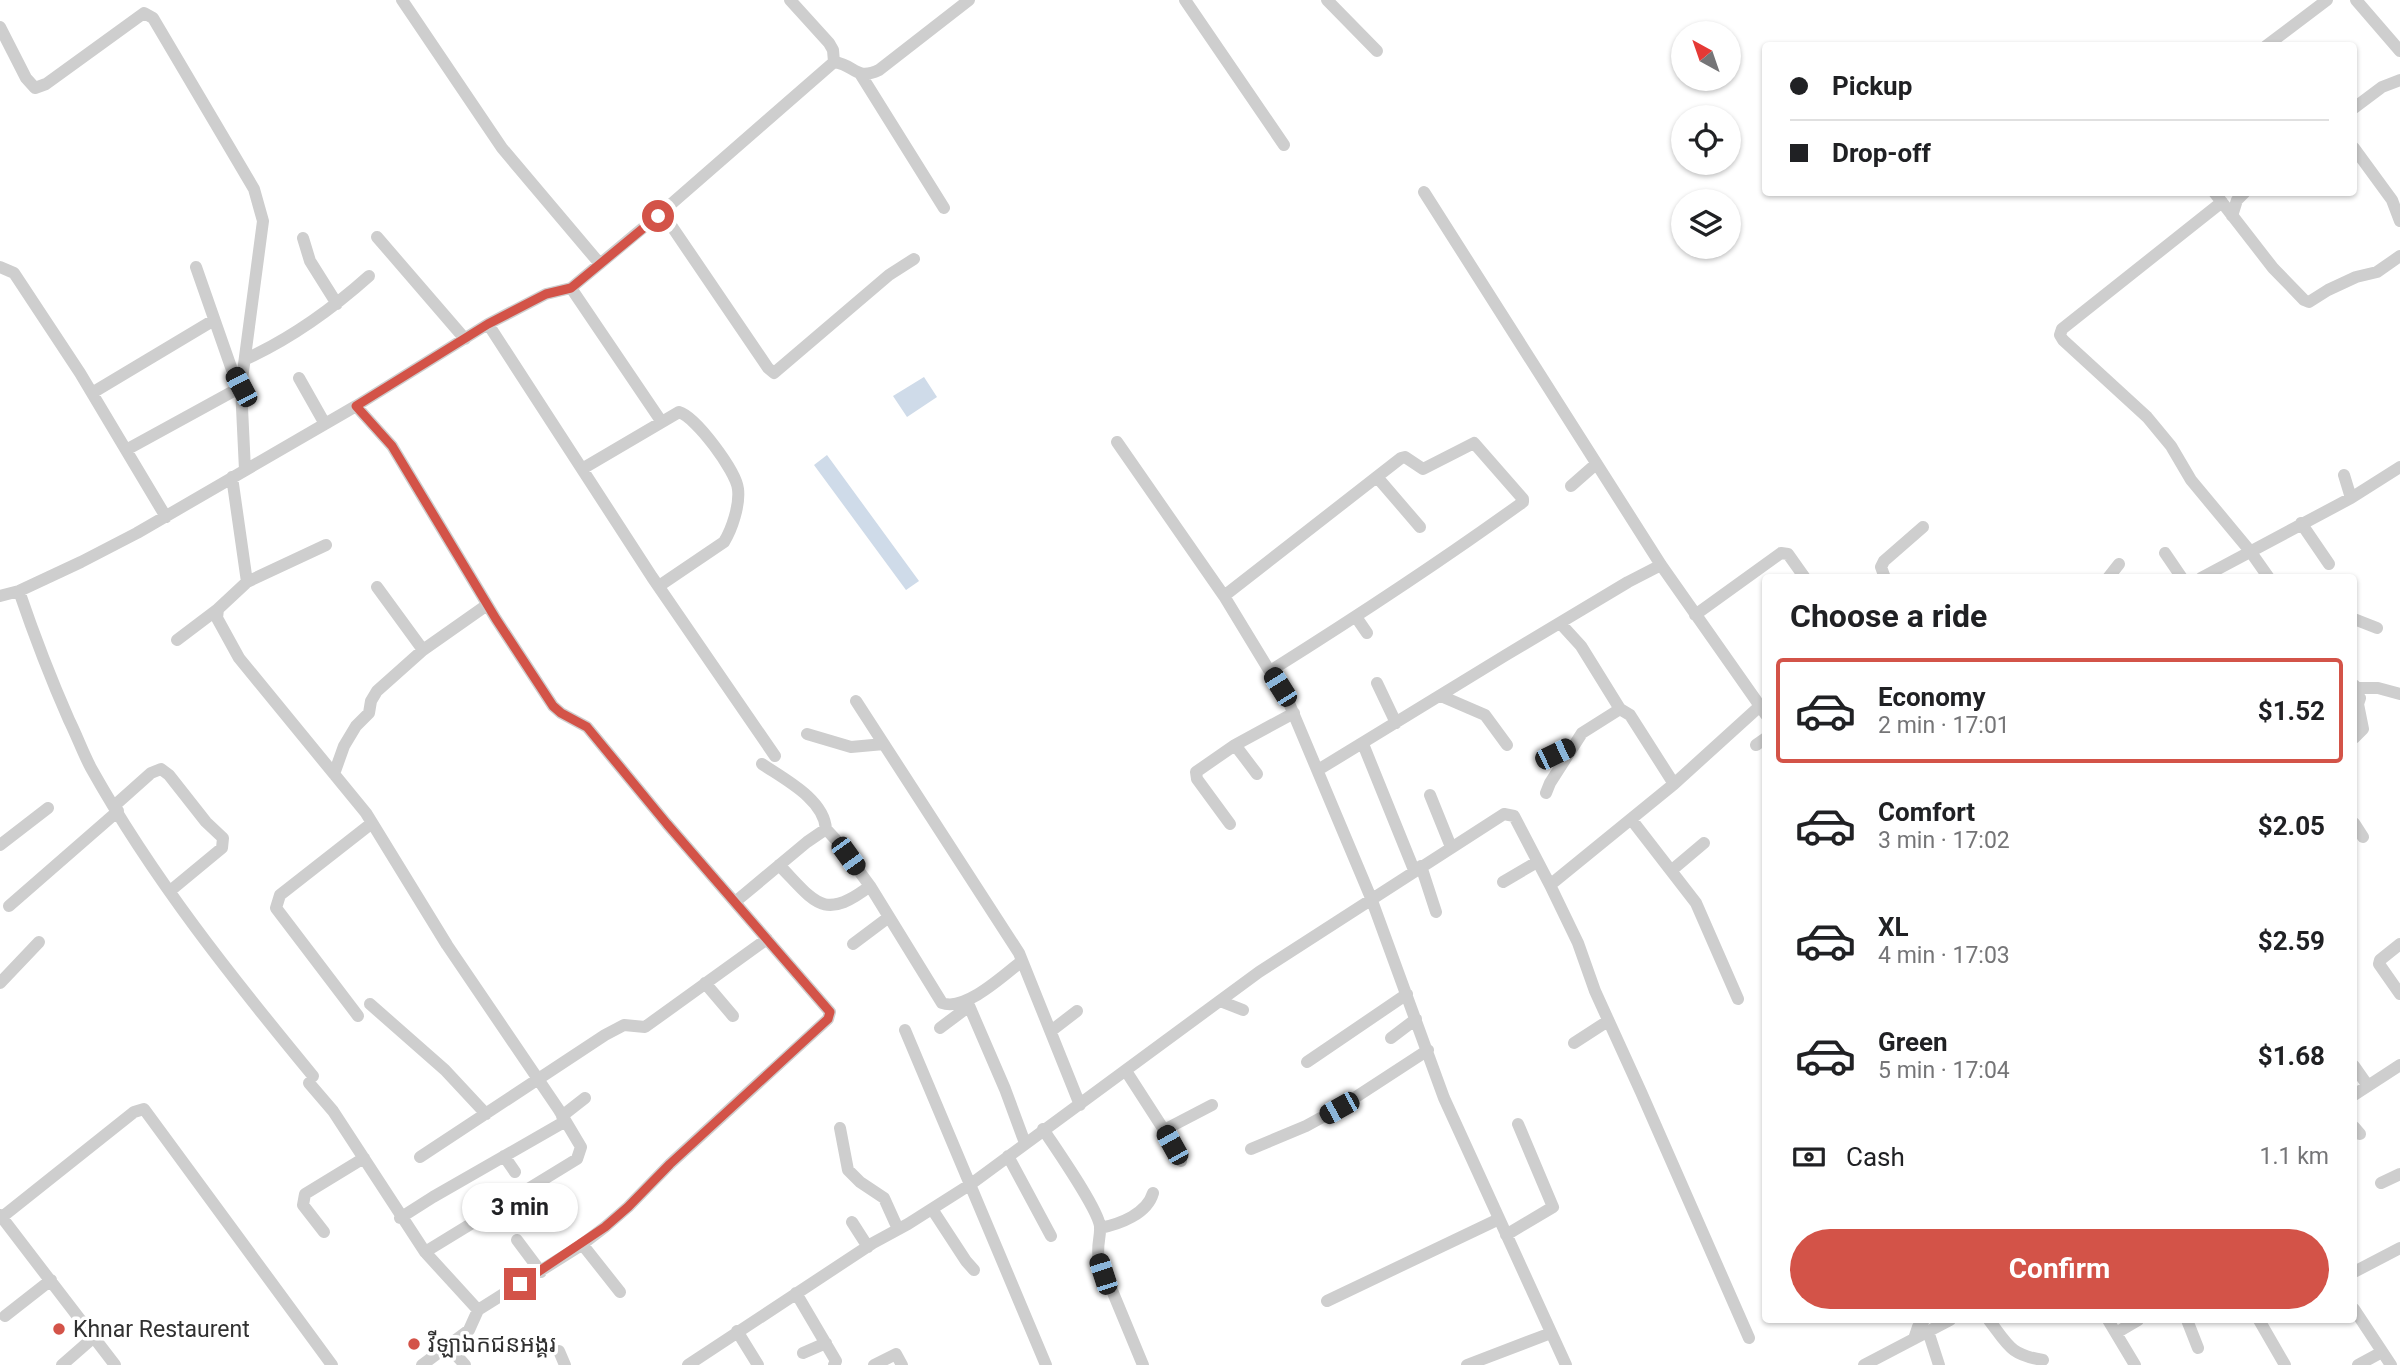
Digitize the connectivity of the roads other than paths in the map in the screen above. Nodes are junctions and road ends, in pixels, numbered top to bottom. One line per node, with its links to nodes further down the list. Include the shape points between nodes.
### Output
1 (402, 0): 29 (street, via 502,148)
2 (790, 0): 12 (street, via 830,43)
3 (969, 0): 13 (street, via 879,70)
4 (1185, 0): 16 (street)
5 (1327, 0): 10 (street)
6 (2327, 0): 9 (street)
7 (2357, 0): 11 (street)
8 (0, 27): 38 (street, via 35,88 144,13 153,19 260,205 263,221)
9 (2271, 42)
10 (1377, 51)
11 (2400, 51)
12 (834, 62): 13 (street); 22 (street)
13 (860, 75): 21 (street)
14 (2400, 80): 15 (street)
15 (2357, 106)
16 (1284, 145)
17 (2357, 152): 24 (street, via 2392,200)
18 (1424, 192): 47 (street)
19 (2241, 196): 23 (street)
20 (2218, 197): 23 (street); 61 (street, via 2060,335 2147,416 2191,480)
21 (944, 208)
22 (662, 212): 28 (street, via 774,373); 29 (street)
23 (2232, 216): 27 (street, via 2273,268 2309,302 2356,277 2377,272)
24 (2400, 221)
25 (377, 237): 37 (street)
26 (303, 238): 34 (street, via 310,261)
27 (2400, 256)
28 (914, 259)
29 (600, 264): 33 (street)
30 (0, 267): 41 (street, via 14,273)
31 (196, 267): 35 (street)
32 (369, 276): 34 (street)
33 (571, 288): 36 (street, via 546,294); 43 (street)
34 (337, 304): 38 (street)
35 (214, 320): 40 (street); 41 (street)
36 (488, 324): 37 (street); 50 (street)
37 (465, 339): 42 (street)
38 (246, 359): 40 (street)
39 (299, 378): 44 (street)
40 (241, 387): 46 (street); 49 (street)
41 (92, 393): 46 (street)
42 (356, 406): 44 (street); 78 (street, via 392,446)
43 (661, 421): 50 (street); 73 (street, via 679,412 691,418 735,477 738,494 724,542)
44 (325, 424): 49 (street)
45 (1117, 442): 77 (street)
46 (126, 450): 56 (street)
47 (1596, 464): 54 (street); 65 (street)
48 (2400, 467): 55 (street)
49 (245, 470): 52 (street)
50 (582, 470): 73 (street)
51 (2344, 475): 55 (street)
52 (232, 477): 56 (street); 72 (street)
53 (1377, 477): 58 (street); 77 (street); 81 (street, via 1401,458 1423,469 1474,443 1523,500)
54 (1571, 486)
55 (2351, 498): 57 (street)
56 (166, 517): 75 (street)
57 (2301, 523): 61 (street); 64 (street)
58 (1420, 527)
59 (1923, 527): 67 (street, via 1884,561)
60 (326, 545): 72 (street)
61 (2250, 551): 70 (street); 71 (street)
62 (2165, 553): 69 (street)
63 (2119, 564): 68 (street)
64 (2329, 564)
65 (1661, 565): 80 (street); 83 (street)
66 (1802, 574): 80 (street, via 1788,554 1781,553)
67 (1884, 574)
68 (2111, 574)
69 (2179, 574)
70 (2208, 574)
71 (2266, 574)
72 (247, 582): 79 (street)
73 (659, 586): 107 (street)
74 (377, 587): 87 (street)
75 (19, 591): 76 (street); 116 (street, via 90,766)
76 (0, 596)
77 (1224, 596): 88 (street)
78 (487, 604): 87 (street); 135 (street, via 553,706 587,727)
79 (218, 609): 86 (street); 110 (street, via 217,618 239,657)
80 (1695, 615): 95 (street)
81 (1356, 617): 85 (street); 88 (street)
82 (2357, 620): 84 (street)
83 (1560, 622): 92 (street); 94 (street, via 1581,646)
84 (2377, 628)
85 (1367, 633)
86 (177, 640)
87 (423, 650): 110 (street, via 373,695 369,713 351,734)
88 (1270, 671): 97 (street)
89 (1377, 683): 98 (street)
90 (2358, 693): 91 (street, via 2378,688); 100 (street, via 2363,729)
91 (2400, 694)
92 (1441, 696): 98 (street); 104 (street, via 1485,715)
93 (856, 701): 101 (street)
94 (1620, 709): 105 (street, via 1582,733); 112 (street, via 1630,715)
95 (1762, 709)
96 (1762, 711): 112 (street)
97 (1294, 713): 103 (street); 109 (street)
98 (1396, 723): 102 (street)
99 (807, 734): 101 (street, via 851,747)
100 (2357, 735)
101 (884, 744): 143 (street)
102 (1363, 744): 109 (street); 128 (street)
103 (1235, 745): 111 (street); 119 (street, via 1196,772 1196,779)
104 (1507, 745)
105 (1573, 746): 106 (street); 113 (street)
106 (1555, 754)
107 (775, 756)
108 (762, 764): 121 (street, via 806,795)
109 (1318, 770): 134 (street)
110 (334, 774): 118 (street)
111 (1257, 774)
112 (1674, 784): 117 (street)
113 (1546, 793)
114 (1430, 795): 125 (street)
115 (48, 808): 124 (street)
116 (116, 808): 133 (street); 133 (street, via 151,773 161,769 223,838 222,848); 136 (street)
117 (1631, 819): 129 (street); 131 (street)
118 (372, 823): 154 (street, via 280,895 276,903); 168 (street)
119 (1230, 824)
120 (2357, 828): 122 (street)
121 (826, 829): 127 (street); 132 (street)
122 (2363, 837)
123 (1704, 844): 129 (street)
124 (0, 845)
125 (1451, 847): 126 (street, via 1510,814); 128 (street)
126 (1538, 862): 130 (street); 131 (street)
127 (779, 865): 132 (street, via 811,898 833,907); 135 (street)
128 (1418, 868): 134 (street); 137 (street)
129 (1672, 870): 148 (street, via 1696,903)
130 (1503, 882)
131 (1549, 885): 157 (street, via 1578,943)
132 (870, 887): 138 (street)
133 (170, 891): 185 (street)
134 (1371, 898): 146 (street); 149 (street)
135 (735, 902): 139 (street)
136 (9, 906)
137 (1436, 912)
138 (888, 917): 141 (street); 151 (street, via 942,1003)
139 (767, 939): 145 (street); 203 (street, via 829,1008 828,1019 628,1207)
140 (38, 942): 144 (street)
141 (853, 944)
142 (2400, 944): 147 (street, via 2379,964)
143 (1022, 961): 151 (street); 160 (street)
144 (0, 983)
145 (705, 983): 155 (street); 168 (street, via 645,1027 624,1025)
146 (1407, 994): 156 (street); 164 (street)
147 (2400, 994)
148 (1738, 999)
149 (1220, 1001): 152 (street); 167 (street)
150 (370, 1004): 174 (street, via 445,1070)
151 (967, 1004): 158 (street); 180 (street)
152 (1243, 1010)
153 (1077, 1011): 160 (street)
154 (358, 1016)
155 (733, 1016)
156 (1416, 1019): 161 (street); 163 (street)
157 (1608, 1021): 162 (street); 227 (street)
158 (940, 1028)
159 (905, 1030): 190 (street)
160 (1051, 1031): 172 (street)
161 (1391, 1038)
162 (1574, 1043)
163 (1428, 1050): 181 (street, via 1339,1108); 195 (street)
164 (1307, 1062)
165 (2400, 1065): 169 (street)
166 (2357, 1070): 169 (street)
167 (1126, 1071): 172 (street); 179 (street)
168 (538, 1080): 174 (street); 175 (street)
169 (2368, 1086): 170 (street)
170 (2357, 1093)
171 (584, 1098): 175 (street)
172 (1080, 1105): 178 (street)
173 (1212, 1105): 179 (street)
174 (486, 1114): 184 (street)
175 (563, 1119): 182 (street); 206 (street, via 581,1147 577,1159)
176 (1518, 1124): 200 (street, via 1553,1208)
177 (840, 1128): 198 (street, via 848,1170 884,1198)
178 (1043, 1129): 180 (street); 197 (street, via 1095,1212)
179 (1164, 1130): 186 (street)
180 (1025, 1143): 183 (street)
181 (1251, 1149)
182 (504, 1156): 187 (street); 194 (street)
183 (1008, 1156): 190 (street); 201 (street)
184 (419, 1157)
185 (364, 1158): 194 (street); 199 (street, via 305,1194 303,1205)
186 (1181, 1161)
187 (515, 1172)
188 (2400, 1174): 189 (street)
189 (2381, 1183)
190 (971, 1184): 192 (street); 246 (street)
191 (1153, 1193): 197 (street, via 1146,1208)
192 (932, 1209): 198 (street); 207 (street)
193 (1, 1216): 210 (street); 238 (street, via 134,1112 144,1109)
194 (400, 1218): 206 (street)
195 (1499, 1219): 200 (street); 213 (street)
196 (852, 1222): 204 (street)
197 (1100, 1228): 247 (street, via 1099,1259)
198 (898, 1229): 204 (street)
199 (324, 1232)
200 (1506, 1235): 224 (street)
201 (1051, 1236)
202 (517, 1240): 209 (street)
203 (582, 1244): 209 (street); 211 (street)
204 (867, 1247): 212 (street)
205 (2400, 1248): 208 (street)
206 (425, 1252): 214 (street)
207 (974, 1270)
208 (2357, 1270)
209 (541, 1272): 214 (street)
210 (51, 1280): 216 (street); 226 (street)
211 (620, 1292)
212 (796, 1293): 223 (street); 228 (street)
213 (1327, 1301)
214 (478, 1310): 229 (street, via 469,1331)
215 (2357, 1314): 232 (street)
216 (5, 1316)
217 (1991, 1323): 234 (street, via 2014,1352)
218 (2110, 1323): 225 (street)
219 (2134, 1323): 225 (street)
220 (2189, 1323): 230 (street)
221 (2261, 1323): 253 (street)
222 (1926, 1325): 250 (street, via 1918,1327 1914,1339); 251 (street)
223 (737, 1331): 235 (street); 242 (street)
224 (1551, 1333): 248 (street); 249 (street)
225 (2116, 1333): 252 (street)
226 (94, 1337): 236 (street); 237 (street)
227 (1749, 1338)
228 (826, 1342): 233 (street); 243 (street)
229 (449, 1347): 239 (street); 240 (street)
230 (2198, 1348)
231 (559, 1351): 241 (street)
232 (2382, 1352): 254 (street); 255 (street)
233 (803, 1353)
234 (2043, 1360)
235 (695, 1363)
236 (62, 1365)
237 (115, 1365)
238 (332, 1365)
239 (422, 1365)
240 (465, 1365)
241 (565, 1365)
242 (758, 1365)
243 (834, 1365)
244 (874, 1365): 245 (street, via 896,1354)
245 (902, 1365)
246 (1046, 1365)
247 (1143, 1365)
248 (1467, 1365)
249 (1566, 1365)
250 (1864, 1365)
251 (1938, 1365)
252 (2135, 1365)
253 (2285, 1365)
254 (2358, 1365)
255 (2391, 1365)

